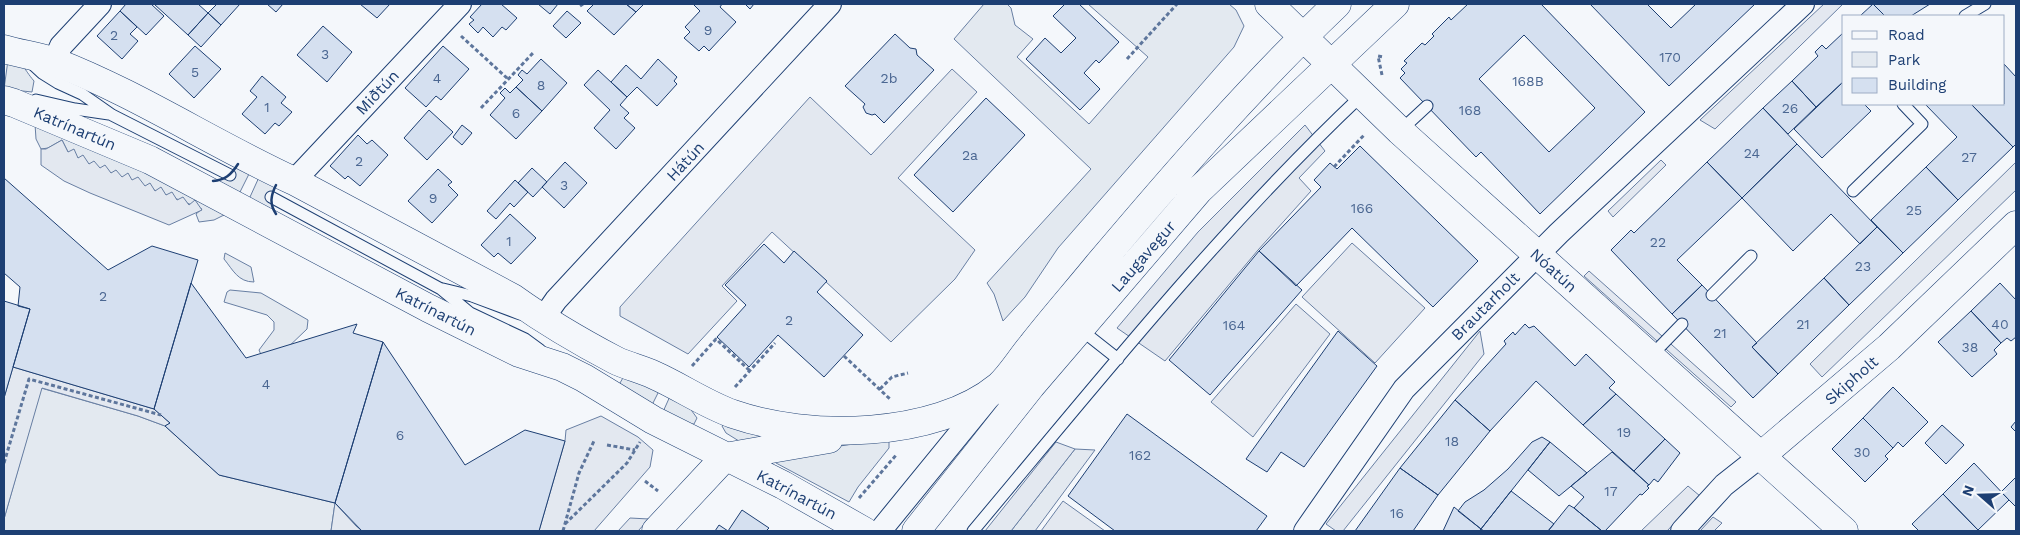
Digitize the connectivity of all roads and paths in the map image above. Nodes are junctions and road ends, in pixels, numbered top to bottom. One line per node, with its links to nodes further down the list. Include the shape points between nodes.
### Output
1 (100, 4): 16 (street, via 61,46)
2 (460, 4): 11 (street, Miðtún)
3 (830, 4): 37 (street, Hátún, via 556,300)
4 (1177, 4): 15 (path)
5 (1269, 4): 12 (main road, Nóatún)
6 (1337, 4): 12 (main road, Laugavegur)
7 (1395, 4): 17 (main road, Laugavegur)
8 (1803, 4): 33 (street, Brautarholt)
9 (1985, 4): 10 (lane)
10 (1967, 15)
11 (444, 20): 18 (path); 29 (street, Miðtún)
12 (1304, 38): 17 (main road, Nóatún); 38 (main road, Laugavegur, via 1209,136)
13 (13, 52): 16 (main road); 24 (lane, via 42,74)
14 (533, 53): 18 (path)
15 (1127, 58)
16 (54, 62): 29 (main road)
17 (1331, 65): 19 (main road, Nóatún); 38 (main road, Laugavegur, via 1199,190)
18 (508, 79): 23 (path)
19 (1362, 95): 25 (main road, Nóatún); 43 (lane, via 1264,192)
20 (9, 102): 24 (lane, via 38,100); 44 (main road, Katrínartún, via 150,160 428,308 519,353)
21 (1905, 105): 30 (lane, via 1922,124)
22 (1427, 106): 25 (lane)
23 (481, 108)
24 (112, 114): 28 (lane)
25 (1400, 131): 33 (main road, Nóatún)
26 (1366, 134): 27 (path)
27 (1334, 166)
28 (230, 175)
29 (294, 181): 37 (main road, via 513,298)
30 (1853, 191)
31 (271, 197): 35 (lane)
32 (2016, 225): 59 (main road, Skipholt, via 1889,347)
33 (1537, 254): 42 (main road, Nóatún); 73 (street, Brautarholt, via 1404,389)
34 (1752, 256): 36 (lane)
35 (441, 289): 37 (lane); 44 (lane, via 470,313 525,338)
36 (1712, 295)
37 (542, 320): 51 (main road, via 617,361)
38 (1069, 321): 43 (lane); 48 (main road, Laugavegur); 71 (main road, Laugavegur)
39 (1682, 324): 42 (lane)
40 (775, 343): 46 (path)
41 (844, 356): 50 (path)
42 (1650, 357): 59 (main road, Nóatún)
43 (1118, 359): 72 (lane)
44 (562, 367): 60 (main road, Katrínartún)
45 (690, 368): 46 (path, via 716,339)
46 (750, 371): 49 (path)
47 (908, 373): 50 (path, via 892,377)
48 (1000, 385): 54 (main road, via 946,415 918,423); 70 (street, Laugavegur)
49 (733, 389)
50 (880, 389): 52 (path, via 892,400)
51 (694, 396): 54 (main road, via 733,414 764,422); 60 (main road, via 720,437)
52 (894, 409)
53 (161, 416): 61 (path, via 29,379)
54 (855, 432): 60 (main road, via 817,443)
55 (644, 436): 58 (path)
56 (594, 441): 66 (path, via 579,473)
57 (606, 445): 58 (path)
58 (635, 450): 66 (path, via 627,463)
59 (1762, 455): 74 (street, Skipholt, via 1724,486); 75 (main road, Nóatún)
60 (725, 457): 68 (main road); 69 (main road, Katrínartún, via 783,485)
61 (4, 463)
62 (883, 468): 65 (path)
63 (644, 481): 64 (path)
64 (662, 495)
65 (855, 504)
66 (565, 524): 67 (path)
67 (563, 531)
68 (656, 531)
69 (864, 531)
70 (880, 531)
71 (916, 531)
72 (973, 531)
73 (1305, 531)
74 (1682, 531)
75 (1844, 531)

